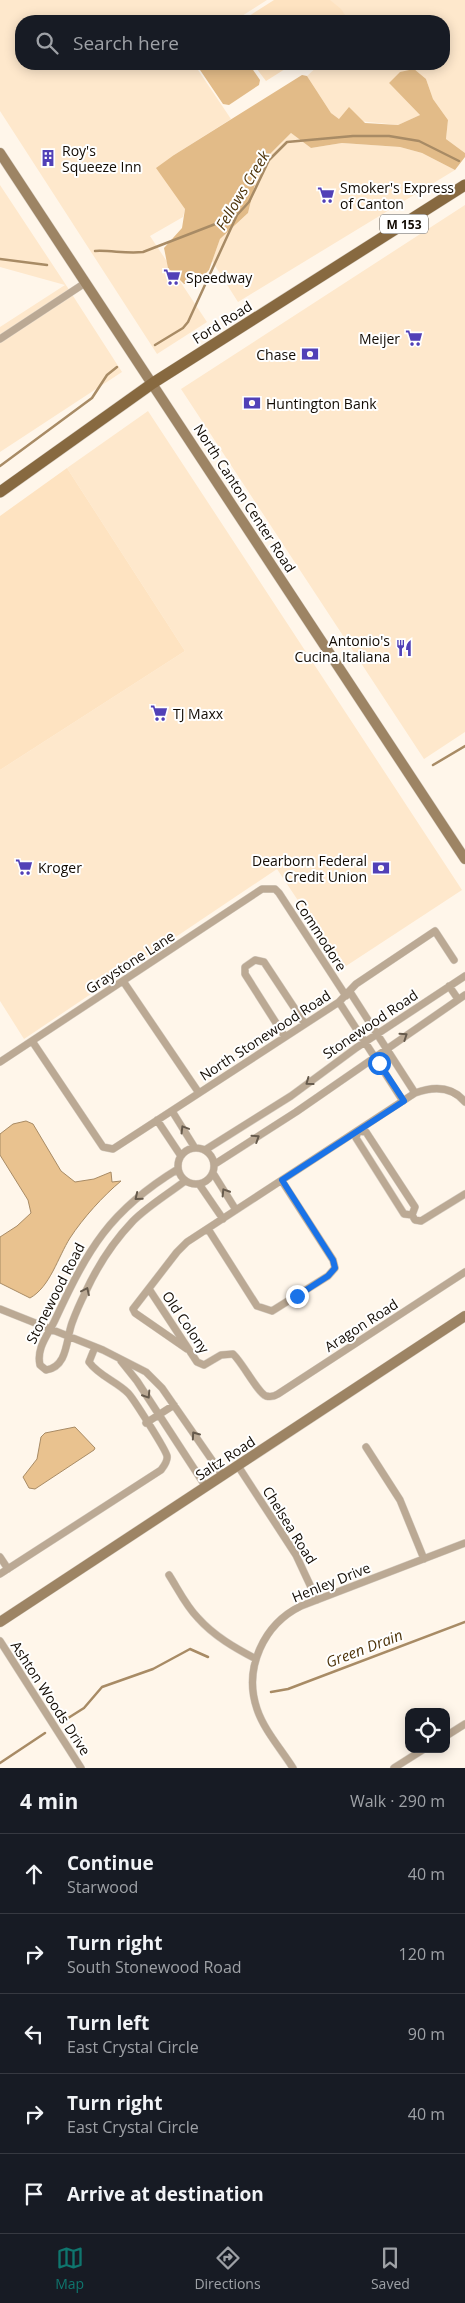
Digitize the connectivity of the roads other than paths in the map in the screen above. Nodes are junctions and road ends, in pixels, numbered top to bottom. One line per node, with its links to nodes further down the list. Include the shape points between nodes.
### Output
1 (0, 153): 3 (main road, North Canton Center Road)
2 (465, 186): 5 (main road, Ford Road / M 153)
3 (85, 283): 4 (street); 5 (main road, North Canton Center Road)
4 (0, 339)
5 (153, 383): 6 (main road, Ford Road / M 153); 7 (main road, North Canton Center Road)
6 (0, 492)
7 (465, 859)
8 (275, 889): 11 (street, Graystone Lane, via 262,889); 13 (street, Commodore)
9 (454, 960): 13 (street, North Stonewood Road, via 435,931 356,984)
10 (465, 976): 12 (street, Stonewood Road)
11 (123, 981): 19 (street, Graystone Lane); 24 (street)
12 (449, 986): 14 (street, Stonewood Road); 17 (street, Stonewood Road)
13 (348, 994): 15 (street, North Stonewood Road); 17 (street, Commodore)
14 (462, 997): 21 (street, Stonewood Road, one-way to 14)
15 (339, 1002): 16 (street, North Stonewood Road); 20 (street)
16 (305, 1024): 18 (street, North Stonewood Road); 18 (street, via 264,962 255,960 245,966 245,974)
17 (378, 1034): 20 (street, Stonewood Road); 21 (street, Commodore)
18 (285, 1037): 24 (street, North Stonewood Road)
19 (32, 1041): 23 (street, Graystone Lane); 29 (street, North Stonewood Road, via 102,1147 113,1149)
20 (365, 1042): 22 (street); 32 (street, Stonewood Road, one-way to 32, via 291,1096)
21 (387, 1048): 22 (street, Stonewood Road); 25 (street, Commodore)
22 (374, 1056): 26 (street); 34 (street, Stonewood Road, one-way to 22)
23 (0, 1062)
24 (199, 1093): 28 (street, North Stonewood Road)
25 (416, 1093): 26 (street); 27 (street, via 443,1088 451,1090)
26 (404, 1101): 30 (street)
27 (465, 1102)
28 (172, 1110): 29 (street, North Stonewood Road); 31 (street, one-way to 28)
29 (157, 1120): 33 (street)
30 (358, 1131): 37 (street); 42 (street, via 356,1138 404,1214); 42 (street, via 366,1132 415,1206)
31 (195, 1148): 32 (street); 33 (street)
32 (206, 1150): 34 (street)
33 (181, 1156): 35 (street)
34 (215, 1164): 36 (street)
35 (178, 1170): 38 (street); 49 (street, Stonewood Road, one-way to 49, via 125,1208 102,1233 72,1282)
36 (213, 1174): 39 (street); 41 (street, one-way to 36)
37 (282, 1180): 41 (street); 44 (street, via 333,1260 335,1268 328,1276 272,1311 257,1306)
38 (185, 1181): 39 (street); 50 (street, Stonewood Road, one-way to 38, via 71,1324 100,1262 134,1220)
39 (199, 1184): 43 (street)
40 (465, 1194): 42 (street, via 427,1219 421,1221)
41 (236, 1210): 43 (street)
42 (414, 1217)
43 (223, 1219): 44 (street)
44 (208, 1229): 46 (street, via 180,1247)
45 (465, 1272): 53 (street, Aragon Road, via 278,1394 262,1393)
46 (148, 1289): 52 (street, Old Colony); 52 (street, via 133,1309 135,1313)
47 (0, 1309): 49 (street)
48 (465, 1316): 59 (main road, Saltz Road)
49 (51, 1328): 50 (street); 50 (street, Stonewood Road, via 38,1356 40,1365 46,1370 60,1362)
50 (69, 1336): 51 (street)
51 (95, 1347): 54 (street); 57 (street, via 88,1362 94,1370 128,1393)
52 (187, 1350): 53 (street, Old Colony, via 200,1365 221,1355)
53 (233, 1354)
54 (117, 1357): 55 (street, via 146,1372); 56 (street, one-way to 56, via 138,1380)
55 (174, 1405): 56 (street); 60 (street, one-way to 55)
56 (159, 1414): 57 (street); 61 (street)
57 (146, 1422): 65 (street, via 167,1455 161,1470)
58 (366, 1447): 64 (street, via 400,1500)
59 (238, 1466): 60 (main road, Saltz Road); 68 (street, Chelsea Road, via 296,1555)
60 (223, 1476): 61 (main road, Saltz Road)
61 (206, 1487): 69 (main road, Saltz Road)
62 (465, 1543): 64 (street, Henley Drive)
63 (0, 1557): 65 (street)
64 (424, 1559): 68 (street, Henley Drive)
65 (8, 1569): 66 (street)
66 (0, 1574)
67 (168, 1575): 71 (street, via 204,1625)
68 (317, 1600): 71 (street, Henley Drive, via 295,1609 277,1622)
69 (0, 1622)
70 (0, 1641): 75 (street, Ashton Woods Drive)
71 (256, 1659): 76 (street, Henley Drive, via 253,1682 257,1709)
72 (465, 1724): 73 (street)
73 (450, 1733)
74 (418, 1753): 77 (street)
75 (81, 1768)
76 (293, 1768)
77 (394, 1768)

